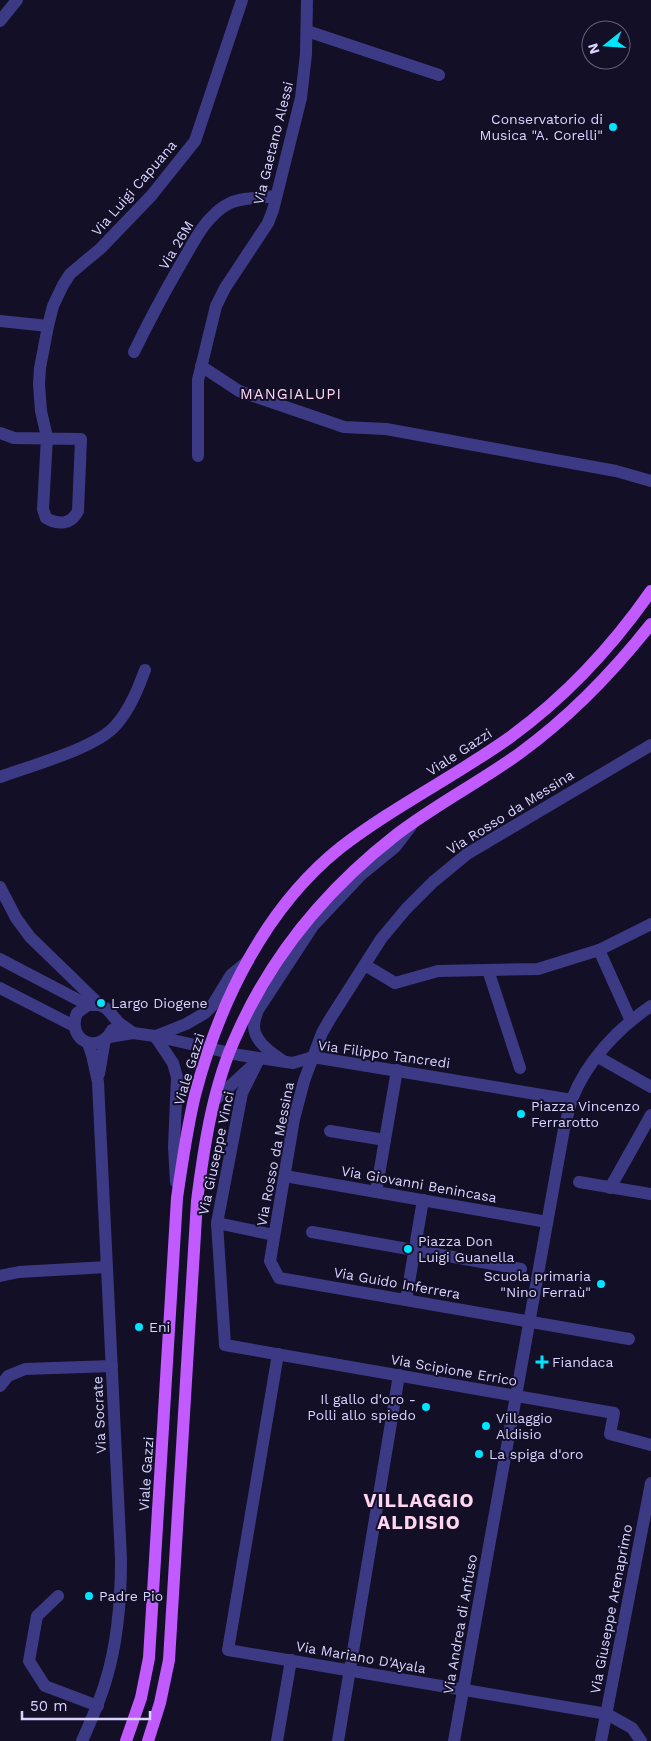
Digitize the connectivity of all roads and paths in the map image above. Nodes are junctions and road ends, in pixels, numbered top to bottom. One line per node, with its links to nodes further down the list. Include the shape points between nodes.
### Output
1 (16, 0): 4 (street)
2 (242, 0): 9 (street, Via Luigi Capuana, via 194,141 151,196 101,248 70,274)
3 (307, 0): 5 (street, Via Gaetano Alessi)
4 (0, 21)
5 (306, 31): 6 (street); 7 (street, Via Gaetano Alessi, via 301,98)
6 (439, 75)
7 (276, 196): 10 (street, Via 26M, via 240,200 227,204 215,214 196,239); 11 (street, Via Gaetano Alessi, via 268,223 220,297)
8 (0, 321): 9 (street)
9 (48, 326): 13 (street, Via Luigi Capuana, via 39,384)
10 (134, 352)
11 (200, 366): 14 (street, Via Gaetano Alessi); 15 (street, via 239,391 344,428 386,429 616,471)
12 (0, 433): 13 (street, via 14,438)
13 (47, 438): 13 (street, Via Luigi Capuana, via 43,509 46,518 53,522 67,522 75,518 78,511 81,439)
14 (198, 456)
15 (651, 481)
16 (651, 591): 26 (main road, Viale Gazzi, via 596,661 532,720 376,822 319,867 284,907)
17 (651, 624): 21 (main road, via 617,666 562,720 520,752)
18 (145, 670): 20 (street, via 125,714 107,734 82,747)
19 (651, 745): 27 (street, Via Rosso da Messina, via 456,862 406,909)
20 (0, 777)
21 (414, 822): 40 (main road, via 355,868 304,923 256,996); 44 (street, via 396,847 362,874 313,926 258,1010 255,1034 268,1050)
22 (0, 887): 30 (street, via 30,937 83,989)
23 (651, 924): 24 (street)
24 (599, 950): 28 (street, via 538,969); 33 (street)
25 (0, 959): 30 (street)
26 (248, 961): 36 (street, via 231,975 205,1012); 39 (main road, Viale Gazzi)
27 (365, 964): 28 (street, via 395,982 438,971); 41 (street, Via Rosso da Messina, via 330,1019)
28 (488, 970): 45 (street)
29 (0, 988): 34 (street)
30 (94, 1005): 32 (street, via 107,1009); 34 (street, via 77,1013)
31 (651, 1006): 33 (street, Via Andrea di Anfuso)
32 (111, 1015): 35 (street); 37 (street, via 112,1030)
33 (631, 1020): 42 (street, Via Andrea di Anfuso)
34 (74, 1026): 38 (street, via 76,1033)
35 (133, 1033): 36 (street, Via Filippo Tancredi); 37 (street)
36 (156, 1036): 39 (street, Via Filippo Tancredi); 59 (street, via 173,1063 177,1077 174,1147)
37 (107, 1038): 38 (street, via 96,1044); 47 (street)
38 (88, 1043): 47 (street)
39 (210, 1048): 40 (street, Via Filippo Tancredi); 59 (main road, Viale Gazzi, via 195,1094)
40 (230, 1053): 43 (street, Via Filippo Tancredi); 49 (main road)
41 (313, 1057): 44 (street, Via Filippo Tancredi); 46 (street, Via Filippo Tancredi); 54 (street, Via Rosso da Messina, via 294,1120)
42 (598, 1057): 48 (street); 50 (street, Via Andrea di Anfuso, via 587,1070)
43 (259, 1059): 44 (street, Via Filippo Tancredi); 49 (street); 62 (street, Via Giuseppe Vinci, via 242,1094)
44 (285, 1062)
45 (520, 1068)
46 (397, 1070): 50 (street, Via Filippo Tancredi); 53 (street)
47 (98, 1082): 66 (street, Via Socrate)
48 (651, 1087)
49 (215, 1100): 89 (main road, via 197,1201 168,1660)
50 (572, 1100): 61 (street, Via Andrea di Anfuso)
51 (651, 1116): 56 (street)
52 (330, 1131): 53 (street)
53 (384, 1140): 57 (street)
54 (285, 1176): 57 (street, Via Giovanni Benincasa); 64 (street, Via Rosso da Messina)
55 (579, 1182): 56 (street)
56 (610, 1188): 58 (street)
57 (376, 1192): 60 (street, Via Giovanni Benincasa)
58 (651, 1194)
59 (177, 1198): 88 (main road, Viale Gazzi, via 149,1658 141,1698)
60 (424, 1200): 61 (street, Via Giovanni Benincasa); 65 (street)
61 (547, 1222): 71 (street, Via Andrea di Anfuso)
62 (217, 1223): 64 (street); 73 (street, Via Giuseppe Vinci)
63 (312, 1232): 65 (street)
64 (274, 1236): 69 (street, Via Rosso da Messina, via 270,1261)
65 (415, 1250): 67 (street); 70 (street)
66 (107, 1267): 68 (street); 75 (street, Via Socrate)
67 (521, 1269)
68 (0, 1276)
69 (279, 1278): 70 (street, Via Guido Inferrera)
70 (406, 1300): 71 (street, Via Guido Inferrera)
71 (529, 1322): 72 (street, Via Guido Inferrera); 78 (street, Via Andrea di Anfuso)
72 (629, 1339)
73 (225, 1346): 74 (street, Via Scipione Errico)
74 (278, 1354): 76 (street, Via Scipione Errico); 82 (street, Via Mariano D'Ayala, via 228,1650)
75 (112, 1366): 77 (street, via 25,1369 8,1376); 85 (street, Via Socrate, via 121,1585 112,1656)
76 (399, 1376): 78 (street, Via Scipione Errico); 83 (street)
77 (0, 1386)
78 (516, 1396): 79 (street, Via Scipione Errico, via 614,1413 610,1434); 84 (street, Via Andrea di Anfuso)
79 (651, 1445)
80 (651, 1483): 86 (street, Via Giuseppe Arenaprimo)
81 (58, 1596): 85 (street, via 37,1616 29,1662 45,1686)
82 (291, 1660): 83 (street, Via Mariano D'Ayala); 90 (street)
83 (350, 1670): 84 (street, Via Mariano D'Ayala); 91 (street)
84 (464, 1690): 86 (street, Via Mariano D'Ayala); 92 (street, Via Andrea di Anfuso)
85 (98, 1706): 87 (street, Via Socrate)
86 (606, 1714): 93 (street, Via Giuseppe Arenaprimo); 94 (street, Via Mariano D'Ayala, via 632,1728)
87 (82, 1741)
88 (126, 1741)
89 (148, 1741)
90 (277, 1741)
91 (338, 1741)
92 (454, 1741)
93 (602, 1741)
94 (642, 1741)

